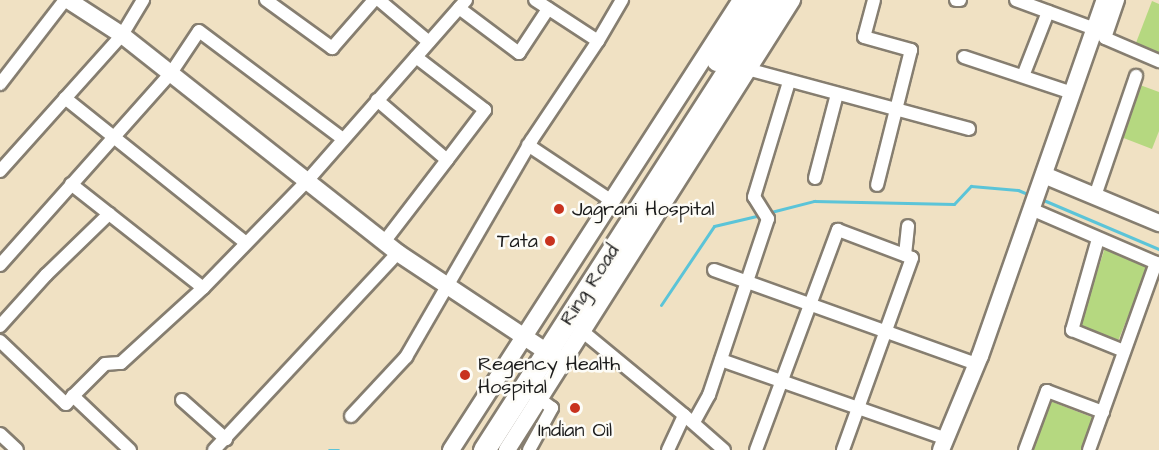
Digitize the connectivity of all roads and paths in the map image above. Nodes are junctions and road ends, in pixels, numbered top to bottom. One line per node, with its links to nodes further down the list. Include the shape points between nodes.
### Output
1 (67, 0): 20 (street); 31 (street)
2 (143, 0): 20 (street)
3 (266, 0): 4 (street, via 332,48)
4 (374, 0)
5 (380, 0): 22 (street)
6 (535, 0): 17 (street)
7 (622, 0): 21 (street)
8 (741, 0): 49 (street)
9 (755, 0): 69 (highway, Ring Road)
10 (773, 0): 69 (highway, Ring Road)
11 (792, 0): 26 (street)
12 (874, 0): 36 (street, via 864,37 911,50)
13 (1016, 0): 18 (street)
14 (1104, 0): 19 (street)
15 (1118, 0): 25 (street, via 1105,38)
16 (463, 4): 17 (street, via 519,53); 22 (street)
17 (549, 9): 21 (street)
18 (1048, 12): 19 (street); 28 (street)
19 (1095, 28): 32 (street)
20 (122, 35): 27 (street); 34 (street)
21 (598, 41): 40 (street)
22 (429, 42): 23 (street)
23 (416, 57): 35 (street); 41 (street, via 485,110)
24 (964, 57): 28 (street)
25 (1159, 61)
26 (747, 69): 30 (street); 66 (street)
27 (171, 73): 38 (street); 39 (street, via 199,31); 44 (street)
28 (1023, 76): 32 (street)
29 (1136, 76): 48 (street)
30 (789, 81): 33 (street); 61 (street, via 754,198 765,214)
31 (0, 84)
32 (1072, 93): 47 (street)
33 (837, 94): 36 (street); 43 (street)
34 (66, 98): 38 (street); 42 (street)
35 (377, 100): 39 (street); 41 (street)
36 (896, 110): 37 (street); 46 (street)
37 (969, 129)
38 (112, 138): 45 (street); 55 (street)
39 (343, 139): 44 (street)
40 (528, 145): 49 (street); 62 (street)
41 (447, 160): 54 (street)
42 (0, 171)
43 (815, 178)
44 (307, 181): 54 (street); 55 (street)
45 (71, 184): 50 (street); 59 (street)
46 (876, 185)
47 (1037, 194): 48 (street); 53 (street); 72 (street)
48 (1095, 196): 51 (street)
49 (612, 201): 69 (street)
50 (109, 214): 63 (street); 65 (street)
51 (1159, 224)
52 (908, 226): 57 (street)
53 (1098, 239): 58 (street); 70 (street, via 1072,330)
54 (384, 242): 56 (street)
55 (246, 243): 63 (street)
56 (398, 253): 62 (street); 82 (street)
57 (905, 255): 64 (street, via 838,230); 67 (street, via 912,258)
58 (1158, 263): 70 (street)
59 (0, 265)
60 (714, 270): 61 (street)
61 (748, 282): 64 (street); 71 (street)
62 (445, 284): 69 (street); 79 (street, via 406,357)
63 (202, 288): 75 (street, via 121,363 105,364)
64 (812, 305): 67 (street); 73 (street)
65 (0, 326)
66 (582, 331): 69 (street); 80 (street)
67 (886, 331): 72 (street); 77 (street)
68 (0, 341): 75 (street, via 66,404)
69 (542, 349): 74 (highway, Ring Road); 87 (street); 88 (highway, Ring Road)
70 (1124, 351): 78 (street)
71 (721, 360): 73 (street); 80 (street)
72 (977, 363): 83 (street)
73 (784, 382): 77 (street); 94 (street)
74 (531, 393): 89 (highway, Ring Road); 90 (street); 91 (street, via 552,408)
75 (73, 396): 85 (street)
76 (182, 400): 82 (street)
77 (858, 408): 83 (street); 95 (street)
78 (1103, 412): 96 (street, via 1047,391); 97 (street)
79 (351, 416)
80 (689, 418): 92 (street); 93 (street)
81 (0, 434): 84 (street)
82 (226, 439): 86 (street)
83 (944, 444)
84 (16, 450)
85 (130, 450)
86 (214, 450)
87 (452, 450)
88 (467, 450)
89 (484, 450)
90 (507, 450)
91 (529, 450)
92 (668, 450)
93 (724, 450)
94 (756, 450)
95 (843, 450)
96 (1025, 450)
97 (1089, 450)

